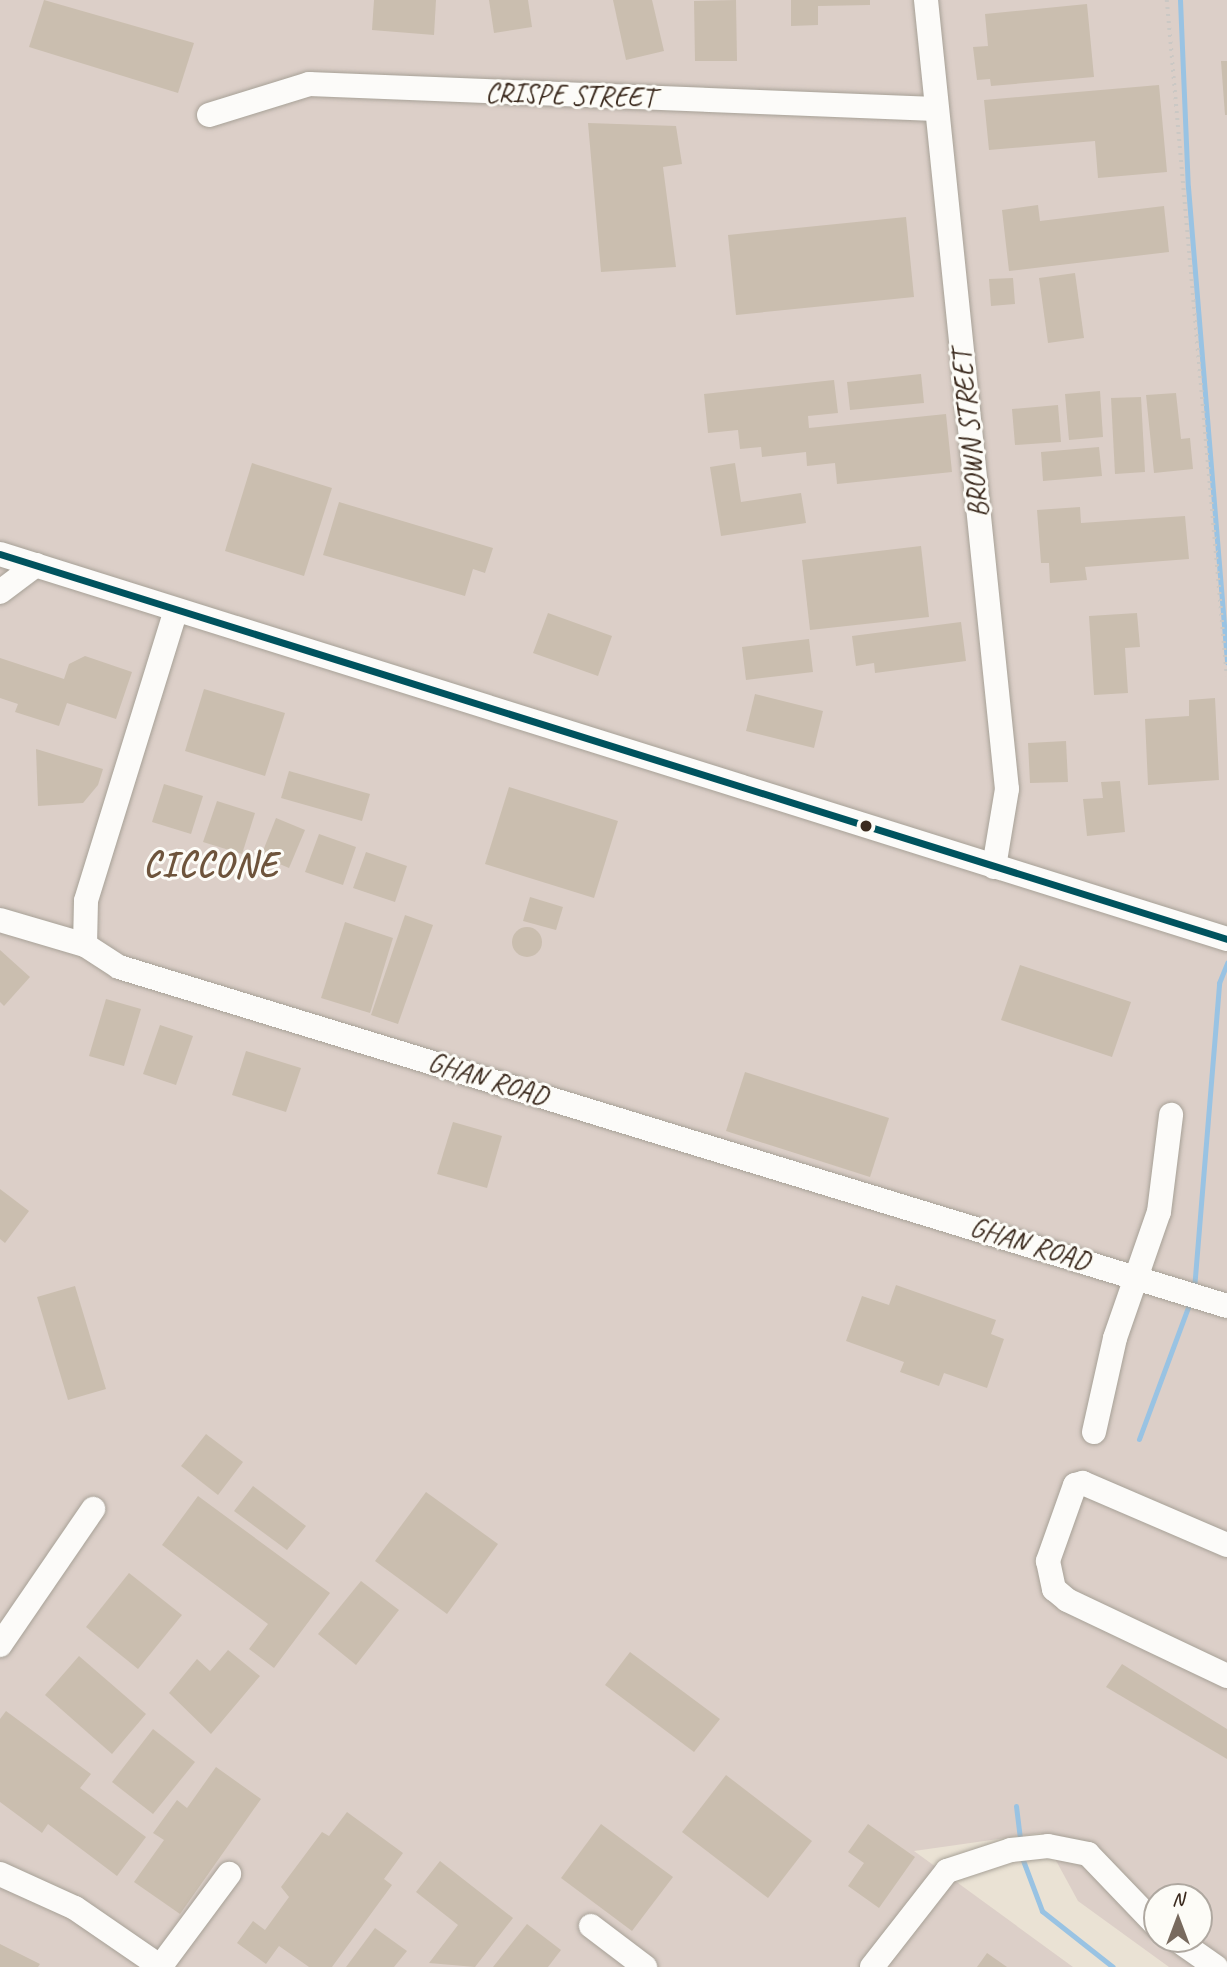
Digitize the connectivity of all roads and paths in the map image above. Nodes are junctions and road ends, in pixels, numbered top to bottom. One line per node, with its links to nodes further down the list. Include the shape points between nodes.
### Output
1 (926, 0): 3 (street, BROWN STREET)
2 (1167, 0): 9 (path)
3 (936, 109): 4 (street, CRISPE STREET, via 309,84); 10 (street, BROWN STREET, via 1007,789)
4 (209, 114)
5 (0, 554): 6 (street)
6 (36, 565): 7 (street); 8 (street)
7 (0, 592)
8 (175, 612): 10 (street); 13 (street, via 86,901)
9 (1227, 676)
10 (994, 867): 12 (street)
11 (0, 920): 13 (street, GHAN ROAD)
12 (1227, 939)
13 (85, 945): 15 (street, GHAN ROAD, via 119,967)
14 (1171, 1115): 15 (street, via 1159,1212)
15 (1134, 1276): 16 (street, GHAN ROAD); 17 (street)
16 (1221, 1304)
17 (1094, 1432)
18 (93, 1509): 20 (street)
19 (1227, 1545): 21 (street, via 1083,1483 1076,1485 1048,1561 1055,1589 1067,1600)
20 (0, 1645)
21 (1227, 1676)
22 (0, 1874): 27 (street, via 75,1908)
23 (229, 1874): 27 (street)
24 (1143, 1915): 29 (street, via 1100,1863 1048,1846 1011,1850 947,1871)
25 (591, 1926): 28 (street)
26 (1196, 1953): 30 (street)
27 (160, 1967)
28 (645, 1967)
29 (872, 1967)
30 (1216, 1967)

